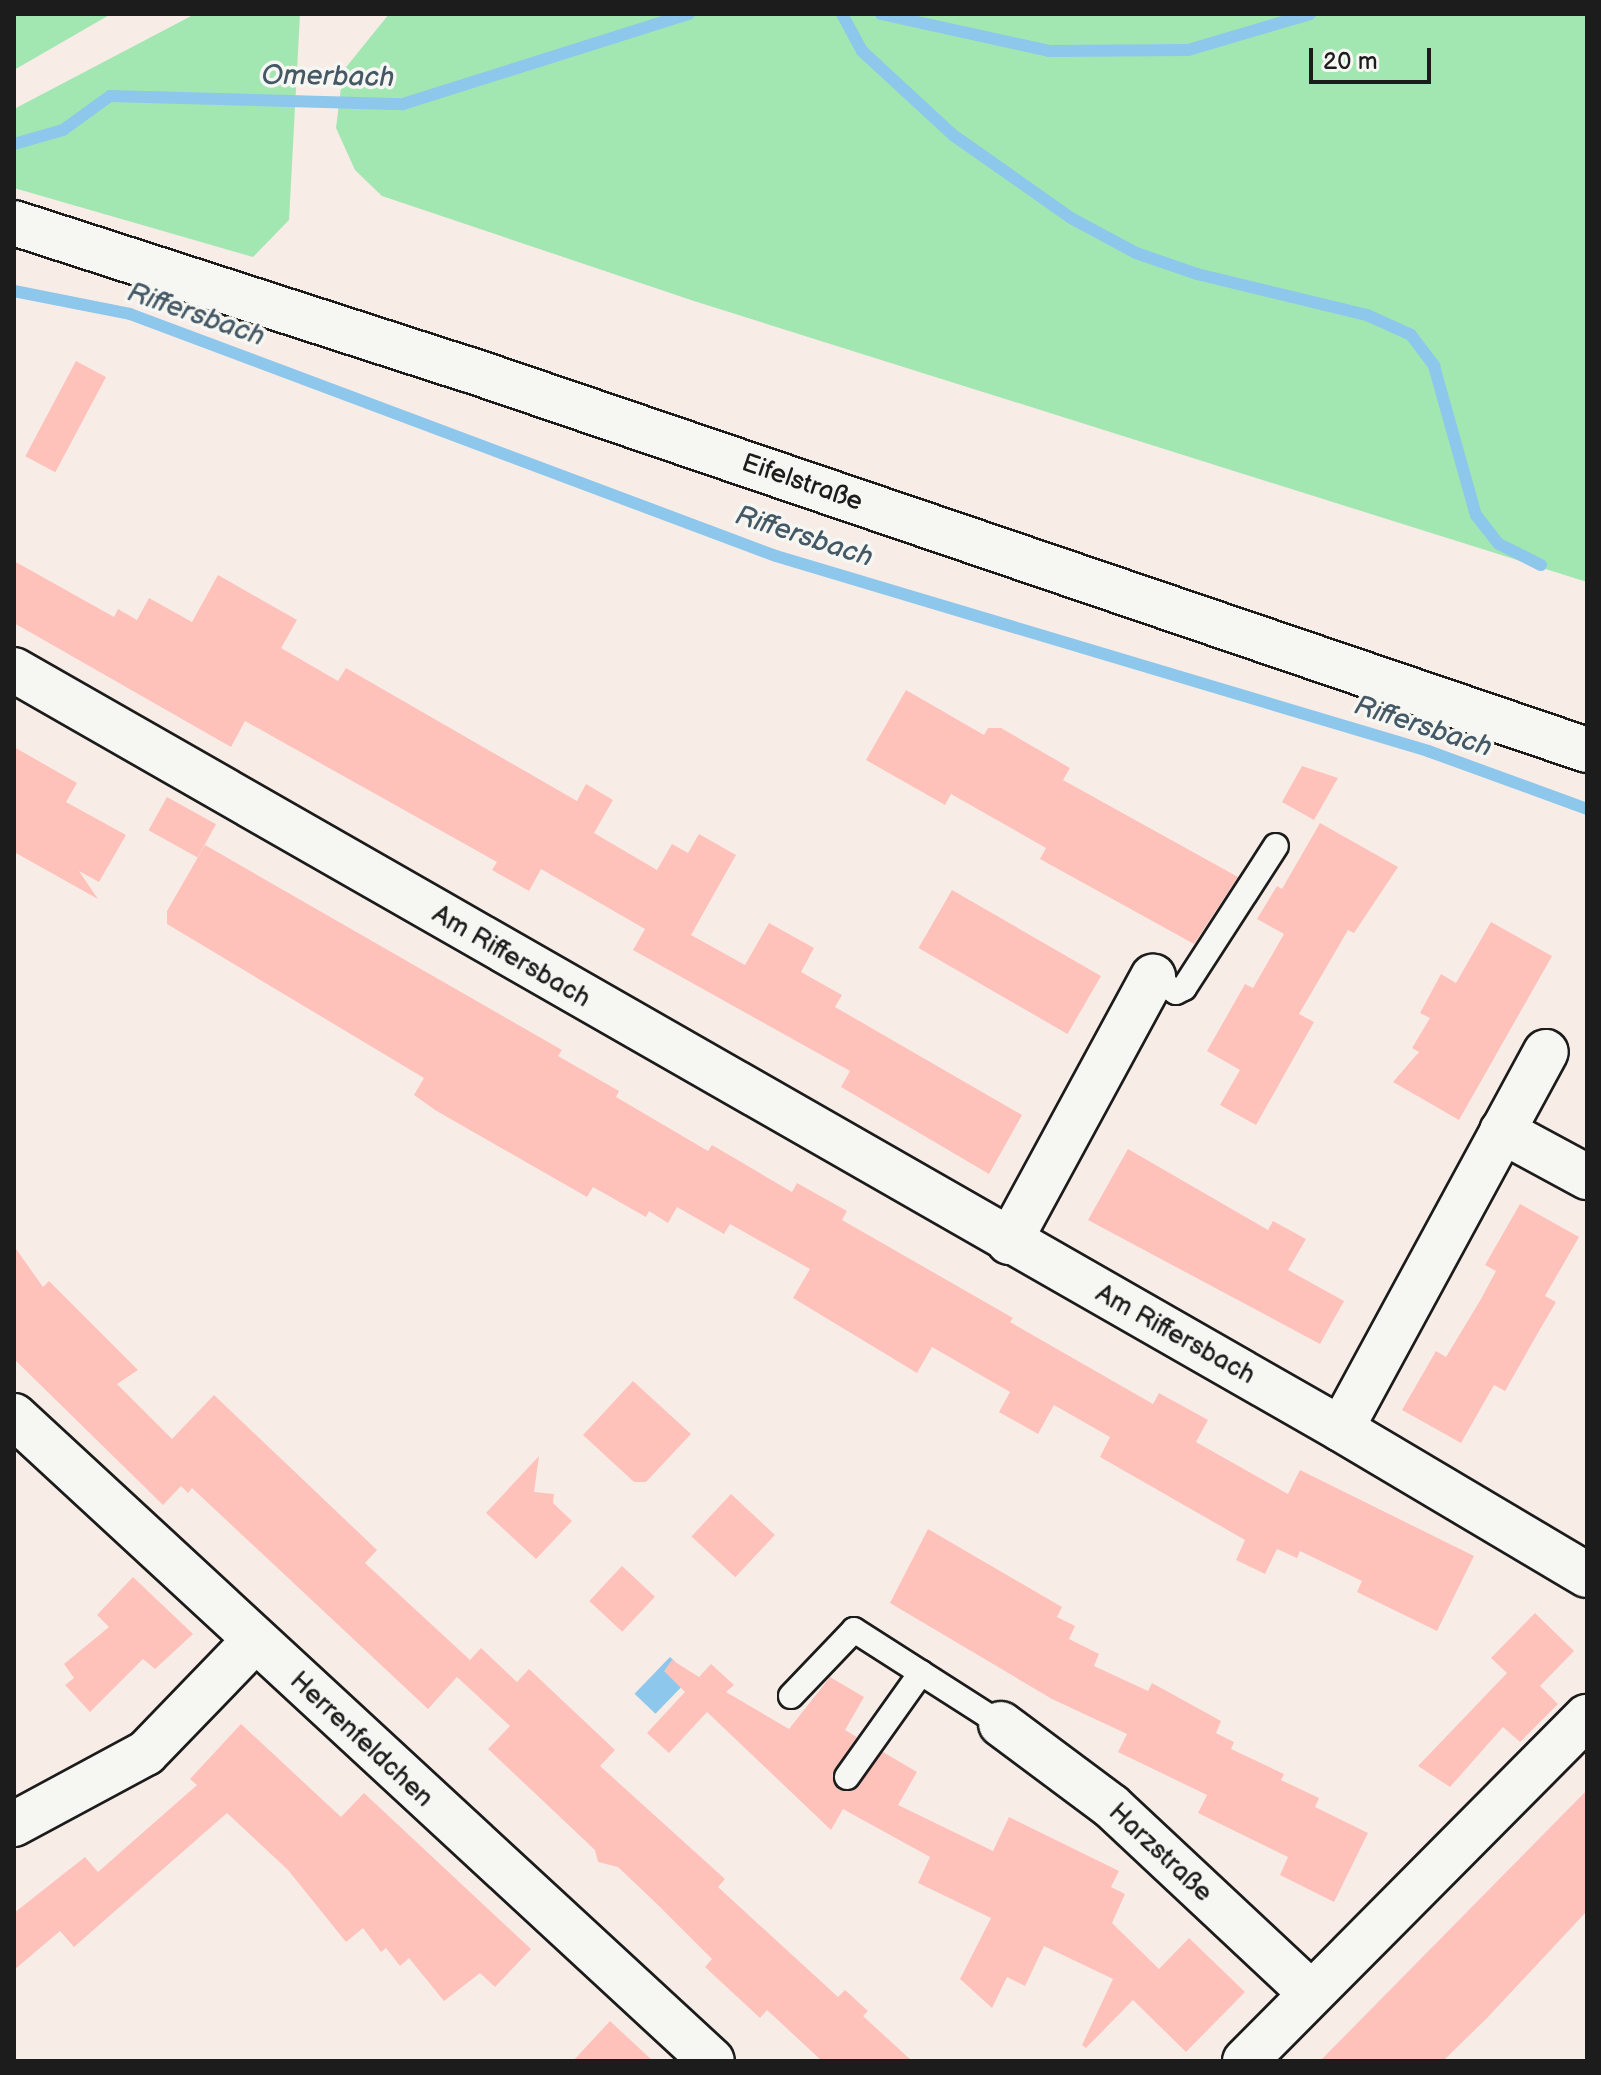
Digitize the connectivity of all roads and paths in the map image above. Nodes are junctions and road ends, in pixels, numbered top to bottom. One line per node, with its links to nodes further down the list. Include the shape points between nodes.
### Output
1 (14, 223): 3 (street, Eifelstraße, via 467,369)
2 (14, 670): 9 (street, Am Riffersbach)
3 (1587, 750)
4 (1276, 846): 5 (lane, via 1184,988 1176,992)
5 (1153, 977): 9 (street)
6 (1546, 1052): 7 (street)
7 (1502, 1131): 8 (street); 11 (street)
8 (1587, 1177)
9 (1009, 1242): 11 (street, Am Riffersbach)
10 (14, 1416): 13 (street, Herrenfeldchen)
11 (1341, 1429): 12 (street, Am Riffersbach)
12 (1587, 1575)
13 (254, 1641): 19 (street, via 146,1753); 21 (street, Herrenfeldchen)
14 (921, 1673): 15 (lane, via 854,1630); 17 (lane); 18 (lane)
15 (791, 1696)
16 (1587, 1717): 20 (street)
17 (1001, 1724): 20 (street, Harzstraße, via 1111,1806)
18 (847, 1777)
19 (14, 1824)
20 (1310, 1992): 22 (street)
21 (712, 2061)
22 (1245, 2061)

